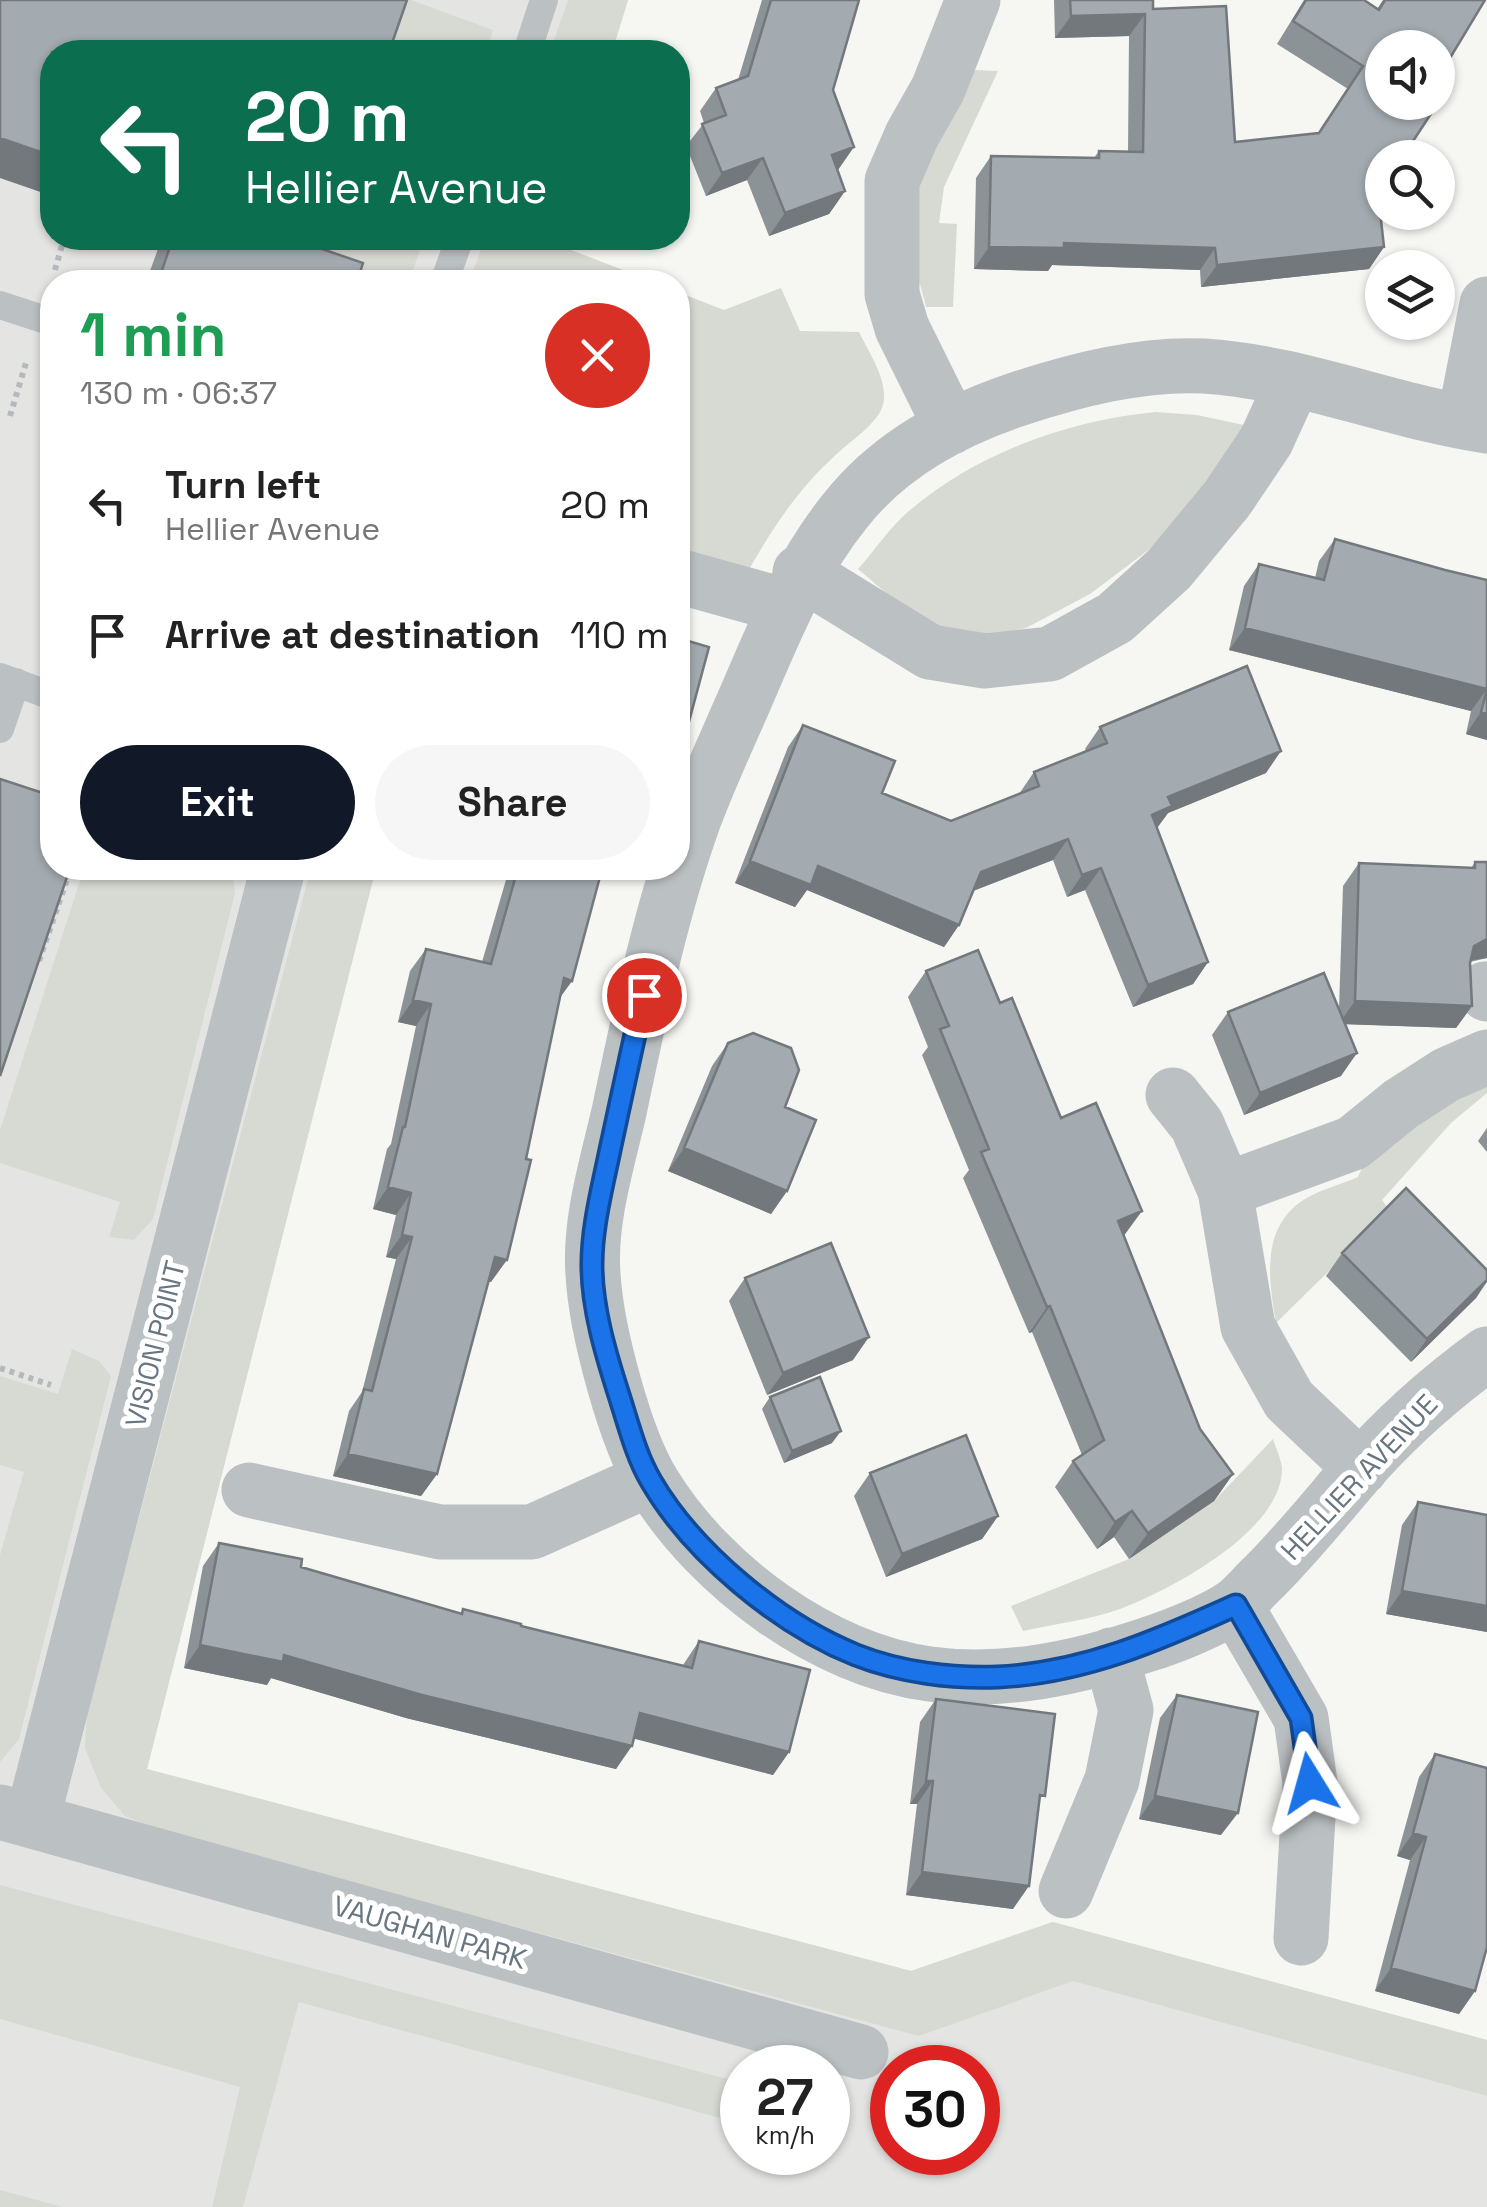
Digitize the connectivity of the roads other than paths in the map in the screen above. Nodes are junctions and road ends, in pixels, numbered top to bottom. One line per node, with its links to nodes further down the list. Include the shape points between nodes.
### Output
1 (544, 0): 3 (lane)
2 (974, 0): 9 (street, via 892,181 892,294)
3 (531, 40)
4 (1487, 304): 8 (street)
5 (0, 305): 6 (lane)
6 (40, 318)
7 (1293, 382): 8 (street, HELLIER AVENUE); 9 (street, HELLIER AVENUE, via 1204,366 1137,370 1027,396); 11 (street, via 1266,441 1227,500 1169,569 1115,618 1050,654 985,661 930,652)
8 (1476, 424)
9 (952, 426): 11 (street, HELLIER AVENUE, via 901,454 848,505)
10 (690, 577): 11 (street)
11 (793, 589): 15 (street, HELLIER AVENUE)
12 (8, 680): 13 (lane); 14 (lane)
13 (40, 692)
14 (0, 729)
15 (690, 833)
16 (275, 880): 27 (street, VISION POINT)
17 (675, 880): 23 (street, HELLIER AVENUE, via 651,959 597,1212 592,1271 604,1348)
18 (1487, 1057): 20 (street, via 1446,1074 1354,1143)
19 (1173, 1095): 20 (street, via 1197,1124)
20 (1225, 1190): 22 (street, via 1248,1327 1289,1400)
21 (1487, 1354): 22 (street, HELLIER AVENUE)
22 (1361, 1468): 25 (street, HELLIER AVENUE)
23 (650, 1479): 24 (street, via 532,1532 440,1532); 26 (street, HELLIER AVENUE, via 687,1532 744,1585 799,1626 858,1656 927,1674 997,1677)
24 (249, 1490)
25 (1236, 1605): 26 (street, HELLIER AVENUE); 29 (street, via 1301,1718 1310,1783)
26 (1111, 1655): 28 (street, via 1126,1710 1112,1780)
27 (16, 1816): 30 (street, VAUGHAN PARK)
28 (1066, 1892)
29 (1301, 1938)
30 (861, 2052)

